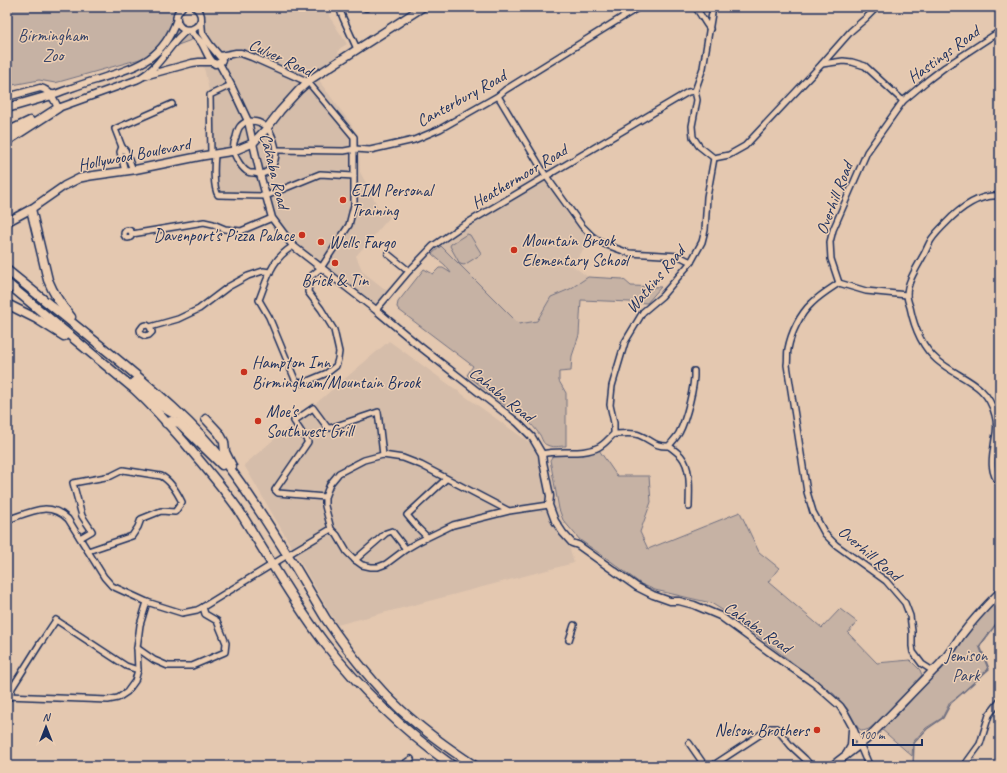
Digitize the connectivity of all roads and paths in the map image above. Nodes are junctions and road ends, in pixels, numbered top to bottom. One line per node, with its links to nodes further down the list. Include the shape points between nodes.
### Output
1 (182, 7): 9 (street, via 178,11)
2 (196, 7): 10 (street, via 200,12)
3 (342, 7): 14 (street, via 343,18)
4 (423, 7): 14 (main road)
5 (639, 7): 25 (street, Canterbury Road)
6 (694, 7): 11 (street)
7 (713, 7): 11 (street)
8 (877, 7): 18 (street, via 851,31)
9 (177, 19): 12 (street, via 179,25); 24 (street, via 161,48 134,68)
10 (201, 21): 12 (street, via 195,28); 15 (street, via 202,33)
11 (710, 29): 22 (street, via 704,68)
12 (188, 30): 16 (street, via 200,42); 19 (street, via 179,35)
13 (1000, 31): 26 (street, Hastings Road, via 945,67)
14 (357, 49): 20 (main road)
15 (220, 56): 17 (street, via 222,60); 20 (street, Culver Road, via 241,53)
16 (212, 62): 17 (street); 19 (street, via 192,63)
17 (219, 63): 21 (street, Cahaba Road)
18 (822, 64): 26 (street, via 843,61 865,66); 40 (street, via 745,146 729,155)
19 (143, 77): 29 (street)
20 (308, 82): 31 (main road); 36 (street, Culver Road, via 354,137)
21 (231, 85): 30 (street, Cahaba Road); 39 (street, via 210,96)
22 (695, 90): 40 (street, via 697,100 692,126 693,137 699,146); 45 (street, Heathermoor Road)
23 (7, 96): 24 (street, via 40,88)
24 (52, 96): 28 (highway); 29 (street)
25 (498, 96): 36 (street, Canterbury Road, via 440,129 414,140 373,149); 45 (street)
26 (903, 101): 60 (street, Overhill Road, via 867,152 833,230 830,242 831,259)
27 (172, 104): 35 (street, via 115,129)
28 (7, 108)
29 (58, 108): 32 (highway); 33 (highway)
30 (248, 121): 31 (street, via 260,122); 34 (street, Cahaba Road); 38 (street, via 237,130)
31 (267, 128): 34 (main road); 37 (street)
32 (7, 132)
33 (7, 141)
34 (253, 143): 38 (main road, Hollywood Boulevard); 43 (street, Cahaba Road)
35 (122, 148): 41 (street); 42 (street, via 120,152)
36 (355, 149): 37 (street, Canterbury Road); 44 (street, Culver Road)
37 (276, 150): 43 (street, via 273,164 268,171)
38 (234, 151): 39 (main road, Hollywood Boulevard); 43 (street, via 240,165 247,172)
39 (213, 155): 41 (main road, Hollywood Boulevard); 46 (street, via 218,195)
40 (714, 158): 54 (street, Watkins Road, via 707,197 705,230 702,242)
41 (133, 170): 42 (main road, Hollywood Boulevard)
42 (125, 171): 48 (main road, Hollywood Boulevard, via 80,178)
43 (260, 174): 46 (street, Cahaba Road)
44 (354, 176): 46 (street, via 320,174); 55 (street, Culver Road, via 354,205 349,225)
45 (546, 176): 54 (street, via 582,226 604,244 629,252 679,256); 57 (street, Heathermoor Road, via 433,246)
46 (266, 196): 49 (street, Cahaba Road)
47 (1000, 196): 61 (street, via 982,198 968,204 946,223 931,240 914,273)
48 (31, 209): 50 (main road, Hollywood Boulevard); 65 (highway, via 52,291)
49 (272, 218): 51 (street, via 241,231 204,222); 52 (street, Cahaba Road)
50 (7, 222)
51 (132, 234)
52 (293, 246): 55 (street, Cahaba Road); 58 (street, via 276,261)
53 (388, 254): 57 (street)
54 (691, 262): 71 (street, Watkins Road, via 662,296 643,312 625,342 612,386 610,405)
55 (321, 268): 58 (street, Culver Road, via 310,277 308,292 334,330 338,359 336,366 327,373 303,383 296,382 259,300); 63 (street, Cahaba Road)
56 (7, 270): 65 (highway)
57 (409, 271): 63 (street, Heathermoor Road)
58 (270, 272): 64 (street, via 263,271 248,276 228,287 199,309)
59 (7, 283): 66 (highway)
60 (839, 283): 61 (street, via 866,291); 98 (street, Overhill Road, via 810,304 800,318 788,349 787,365 807,492 813,512 826,534 836,545 886,582 905,603 910,616 913,652 922,664)
61 (907, 295): 77 (street, via 920,339 930,353 984,392 994,409 996,435 992,468)
62 (7, 304): 66 (highway, via 37,319)
63 (376, 310): 73 (street, Cahaba Road, via 518,423 532,437)
64 (150, 328)
65 (81, 330): 68 (highway)
66 (91, 353): 68 (highway, via 111,365 166,410); 70 (highway, via 146,400)
67 (694, 371): 72 (street, via 686,415 679,433)
68 (182, 416): 75 (highway)
69 (206, 419): 75 (highway, via 224,442 225,452)
70 (166, 423): 75 (highway, via 179,423); 90 (highway, via 227,494)
71 (614, 434): 72 (street, via 640,435 661,446); 73 (street, via 600,446 586,451)
72 (669, 446): 80 (street, via 687,465 690,482)
73 (542, 454): 79 (street, Cahaba Road, via 550,496)
74 (383, 455): 76 (street, via 403,458); 78 (street, via 364,460 339,473 330,484); 78 (street, via 378,412 330,428 313,408 294,421 308,442 274,490 278,494)
75 (235, 476): 88 (highway)
76 (446, 479): 81 (street); 84 (street, via 407,515)
77 (1000, 484)
78 (325, 497): 83 (street)
79 (549, 505): 81 (street); 101 (street, Cahaba Road, via 555,521 572,543 652,595 694,605 720,616 814,683 840,706)
80 (689, 507)
81 (509, 511): 84 (street, via 453,525)
82 (7, 520): 85 (street, via 41,509 50,509 62,513)
83 (331, 529): 88 (street); 89 (street)
84 (427, 537): 86 (street)
85 (80, 538): 87 (street); 87 (street, via 92,532 82,516 73,483 111,476 123,470 161,476 166,478 182,502 175,512 161,511 141,519 132,536)
86 (406, 549): 89 (street, via 378,567 362,565); 89 (street, via 392,531 386,533)
87 (88, 551): 92 (street, via 104,578 112,586)
88 (287, 555): 90 (street); 108 (highway, via 326,618 382,691 425,731)
89 (355, 560)
90 (272, 565): 93 (street); 107 (highway, via 314,629 352,676 387,713 422,744)
91 (1000, 592): 98 (main road, via 981,611 941,665)
92 (147, 602): 93 (street, via 182,612); 96 (street)
93 (203, 607): 96 (street, via 205,614 217,621 226,643 225,652 192,666 168,666)
94 (574, 625): 95 (street)
95 (569, 640)
96 (137, 648): 97 (street)
97 (138, 670): 99 (street, via 135,680 126,692 118,698 108,700); 99 (street, via 126,666 56,620)
98 (933, 671): 103 (main road)
99 (8, 696)
100 (1000, 701): 114 (street, via 989,715 980,744)
101 (852, 726): 103 (street, Cahaba Road); 104 (street, via 851,746)
102 (689, 743): 109 (street)
103 (860, 744): 104 (main road); 113 (street, Cahaba Road)
104 (845, 756): 112 (main road)
105 (411, 759): 106 (street)
106 (401, 766)
107 (453, 766)
108 (475, 766)
109 (704, 766)
110 (712, 766): 111 (street, via 770,728 776,728)
111 (810, 766)
112 (832, 766)
113 (869, 766)
114 (964, 766)

